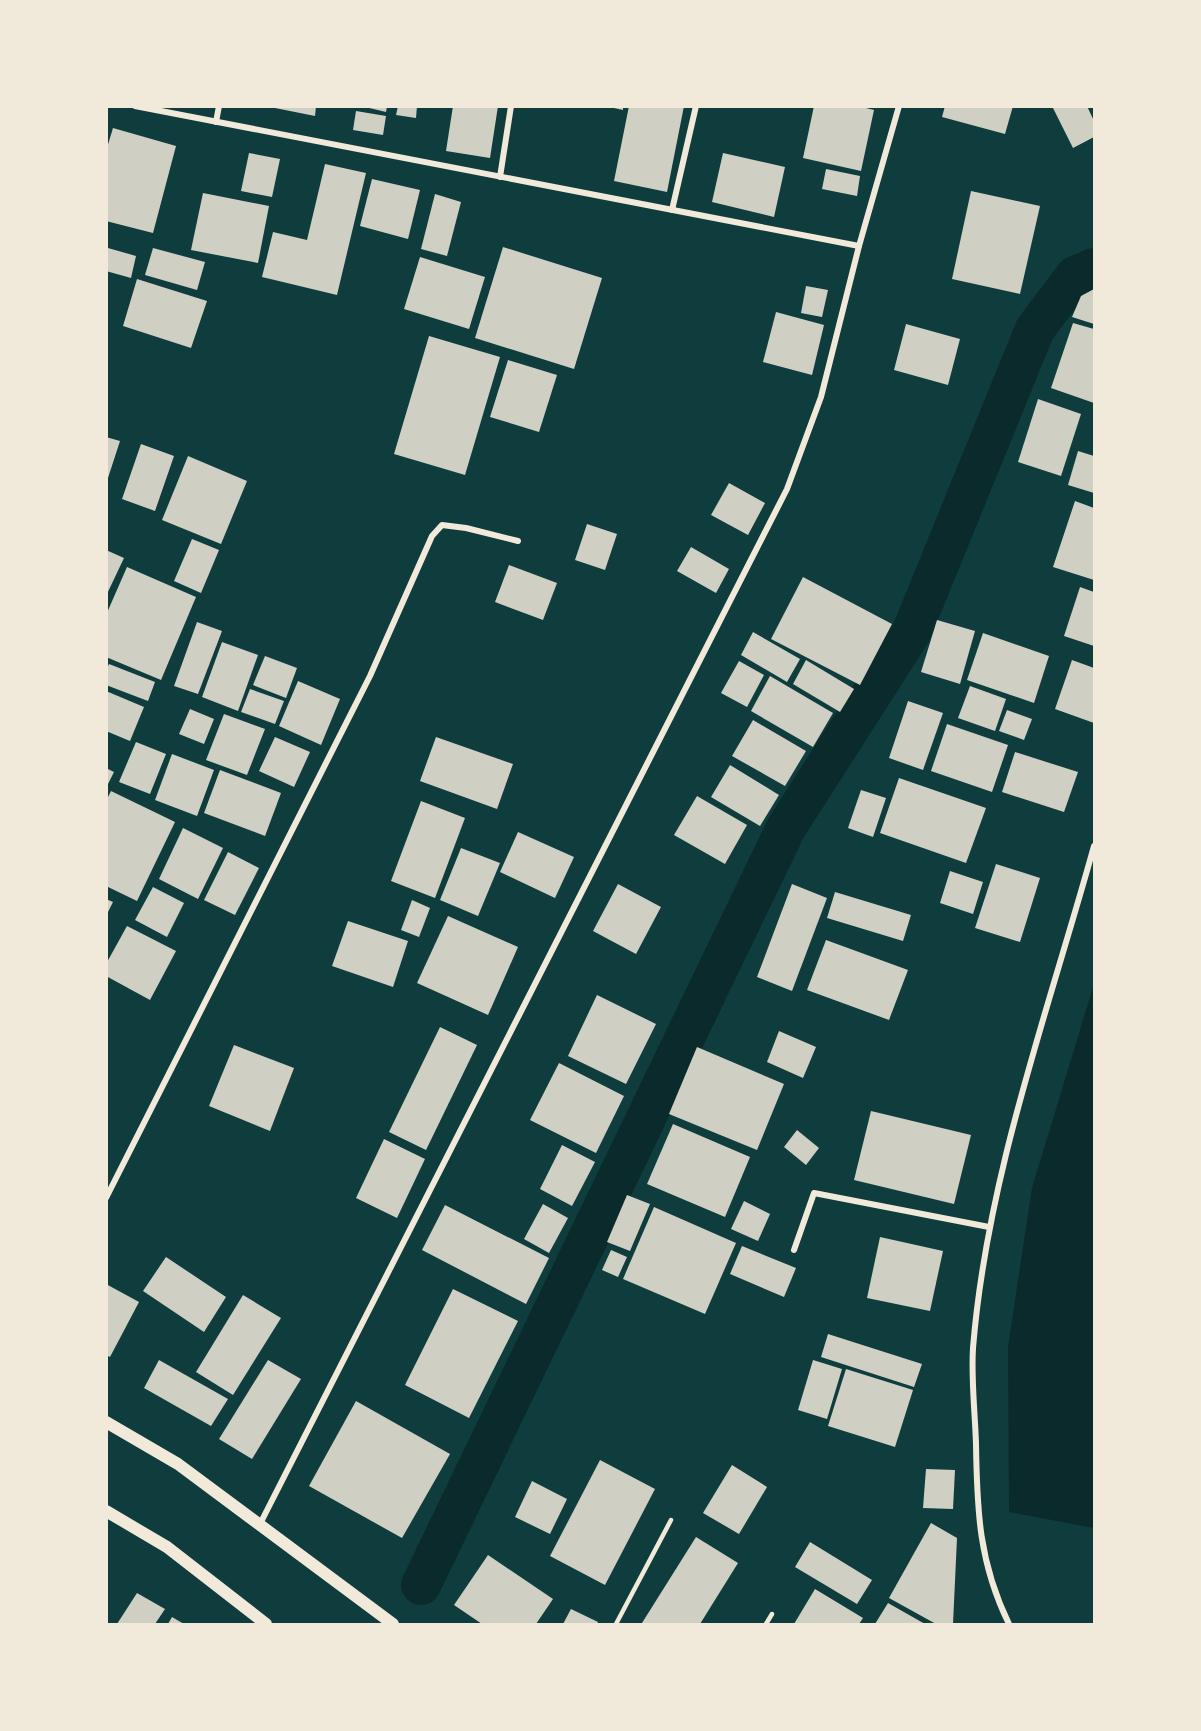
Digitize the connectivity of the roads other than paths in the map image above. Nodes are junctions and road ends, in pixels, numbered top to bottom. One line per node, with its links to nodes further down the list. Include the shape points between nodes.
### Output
1 (135, 106): 6 (street)
2 (219, 106): 6 (street)
3 (511, 106): 7 (street)
4 (696, 106): 8 (street)
5 (899, 106): 9 (street)
6 (216, 122): 7 (street)
7 (500, 177): 8 (street)
8 (672, 210): 9 (street)
9 (859, 246): 18 (street, via 821,397 787,489)
10 (518, 541): 12 (street, via 442,525 432,536 370,676)
11 (1095, 846): 13 (street, via 1006,1153)
12 (106, 1198)
13 (989, 1227): 14 (street, via 814,1193); 24 (street, via 973,1350 977,1509 984,1557)
14 (794, 1250)
15 (106, 1422): 18 (main road, via 178,1464)
16 (106, 1511): 20 (main road, via 167,1547)
17 (671, 1520): 22 (lane)
18 (260, 1524): 21 (main road)
19 (772, 1614): 23 (lane)
20 (266, 1624)
21 (393, 1624)
22 (616, 1624)
23 (766, 1624)
24 (1009, 1624)

